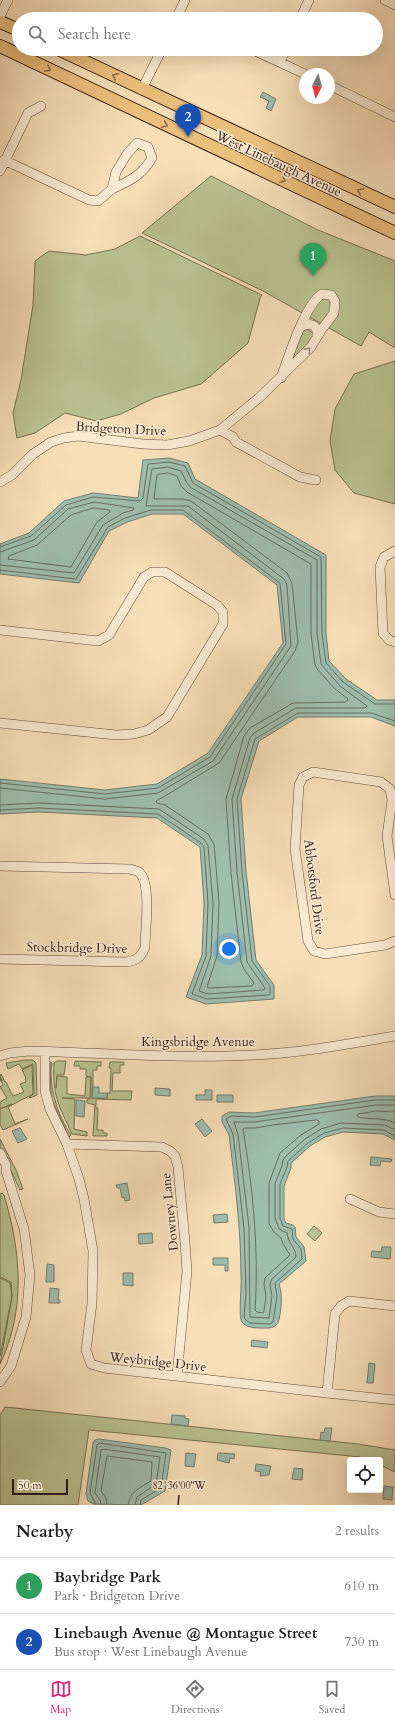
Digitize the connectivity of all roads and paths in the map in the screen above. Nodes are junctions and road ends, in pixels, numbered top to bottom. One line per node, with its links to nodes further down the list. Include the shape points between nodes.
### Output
1 (8, 0): 8 (street)
2 (185, 0): 6 (street)
3 (309, 0): 7 (street)
4 (385, 0): 5 (street)
5 (395, 5)
6 (182, 12)
7 (303, 12)
8 (0, 16)
9 (0, 22): 10 (main road)
10 (12, 27)
11 (0, 46): 12 (main road, West Linebaugh Avenue, one-way to 12)
12 (12, 52)
13 (21, 56): 28 (main road, West Linebaugh Avenue, one-way to 28)
14 (73, 56): 21 (main road, West Linebaugh Avenue, one-way to 14)
15 (158, 56): 21 (street)
16 (267, 56): 18 (street)
17 (283, 56): 18 (street)
18 (280, 62): 19 (street)
19 (299, 71)
20 (335, 88): 23 (street)
21 (142, 89): 27 (main road, West Linebaugh Avenue, one-way to 21)
22 (41, 106): 24 (street, via 28,113)
23 (395, 116)
24 (4, 160): 25 (street); 26 (street, via 89,200 98,201)
25 (0, 171)
26 (112, 189): 26 (street, via 116,172 127,154 137,143 148,147 152,158 145,170)
27 (395, 207)
28 (395, 233)
29 (301, 327): 30 (street, via 307,324 314,326); 30 (street, Bridgeton Drive, via 316,298 322,294 331,296 335,301 335,309); 31 (street, Bridgeton Drive)
30 (317, 337): 31 (street, Bridgeton Drive, one-way to 30, via 311,347)
31 (281, 378): 32 (street, Bridgeton Drive)
32 (220, 430): 33 (street, via 233,437 236,442 300,477); 34 (street, Bridgeton Drive, via 189,441 167,445 78,436 64,438 51,442 33,454 12,475)
33 (316, 480)
34 (0, 482)
35 (395, 551): 37 (street, via 384,557 380,567 383,633)
36 (0, 630): 38 (street, via 98,641 109,635 144,577 152,572 165,572 217,605 223,612 224,624 167,716 148,730 116,735)
37 (395, 642)
38 (0, 723)
39 (0, 866): 43 (street, Stockbridge Drive, via 130,870 139,872 147,888 145,947 136,961)
40 (393, 874): 41 (street, Abbotsford Drive); 42 (street, Abbotsford Drive, via 387,836 392,800 390,789 374,780 313,772 303,777 299,785 295,849 308,942 314,950 325,954 385,945)
41 (395, 895)
42 (395, 940)
43 (0, 959)
44 (395, 1036): 45 (street, Kingsbridge Avenue, via 311,1050 253,1055)
45 (45, 1052): 46 (street, Kingsbridge Avenue, via 10,1053); 47 (street, Weybridge Drive, via 45,1091 50,1109)
46 (0, 1056)
47 (67, 1144): 53 (street, Weybridge Drive, via 84,1199 93,1251 87,1357 91,1364 97,1367); 53 (street, Downey Lane, via 162,1147 170,1150 175,1156 187,1270)
48 (0, 1153): 49 (street, via 6,1164)
49 (3, 1168): 54 (street, via 24,1229 30,1275 26,1317 11,1366)
50 (350, 1198): 51 (street, via 379,1212)
51 (395, 1214)
52 (395, 1306): 55 (street, via 349,1301 341,1306 335,1314)
53 (177, 1376): 55 (street, Weybridge Drive)
54 (0, 1382)
55 (327, 1393): 56 (street, Weybridge Drive)
56 (395, 1400)

